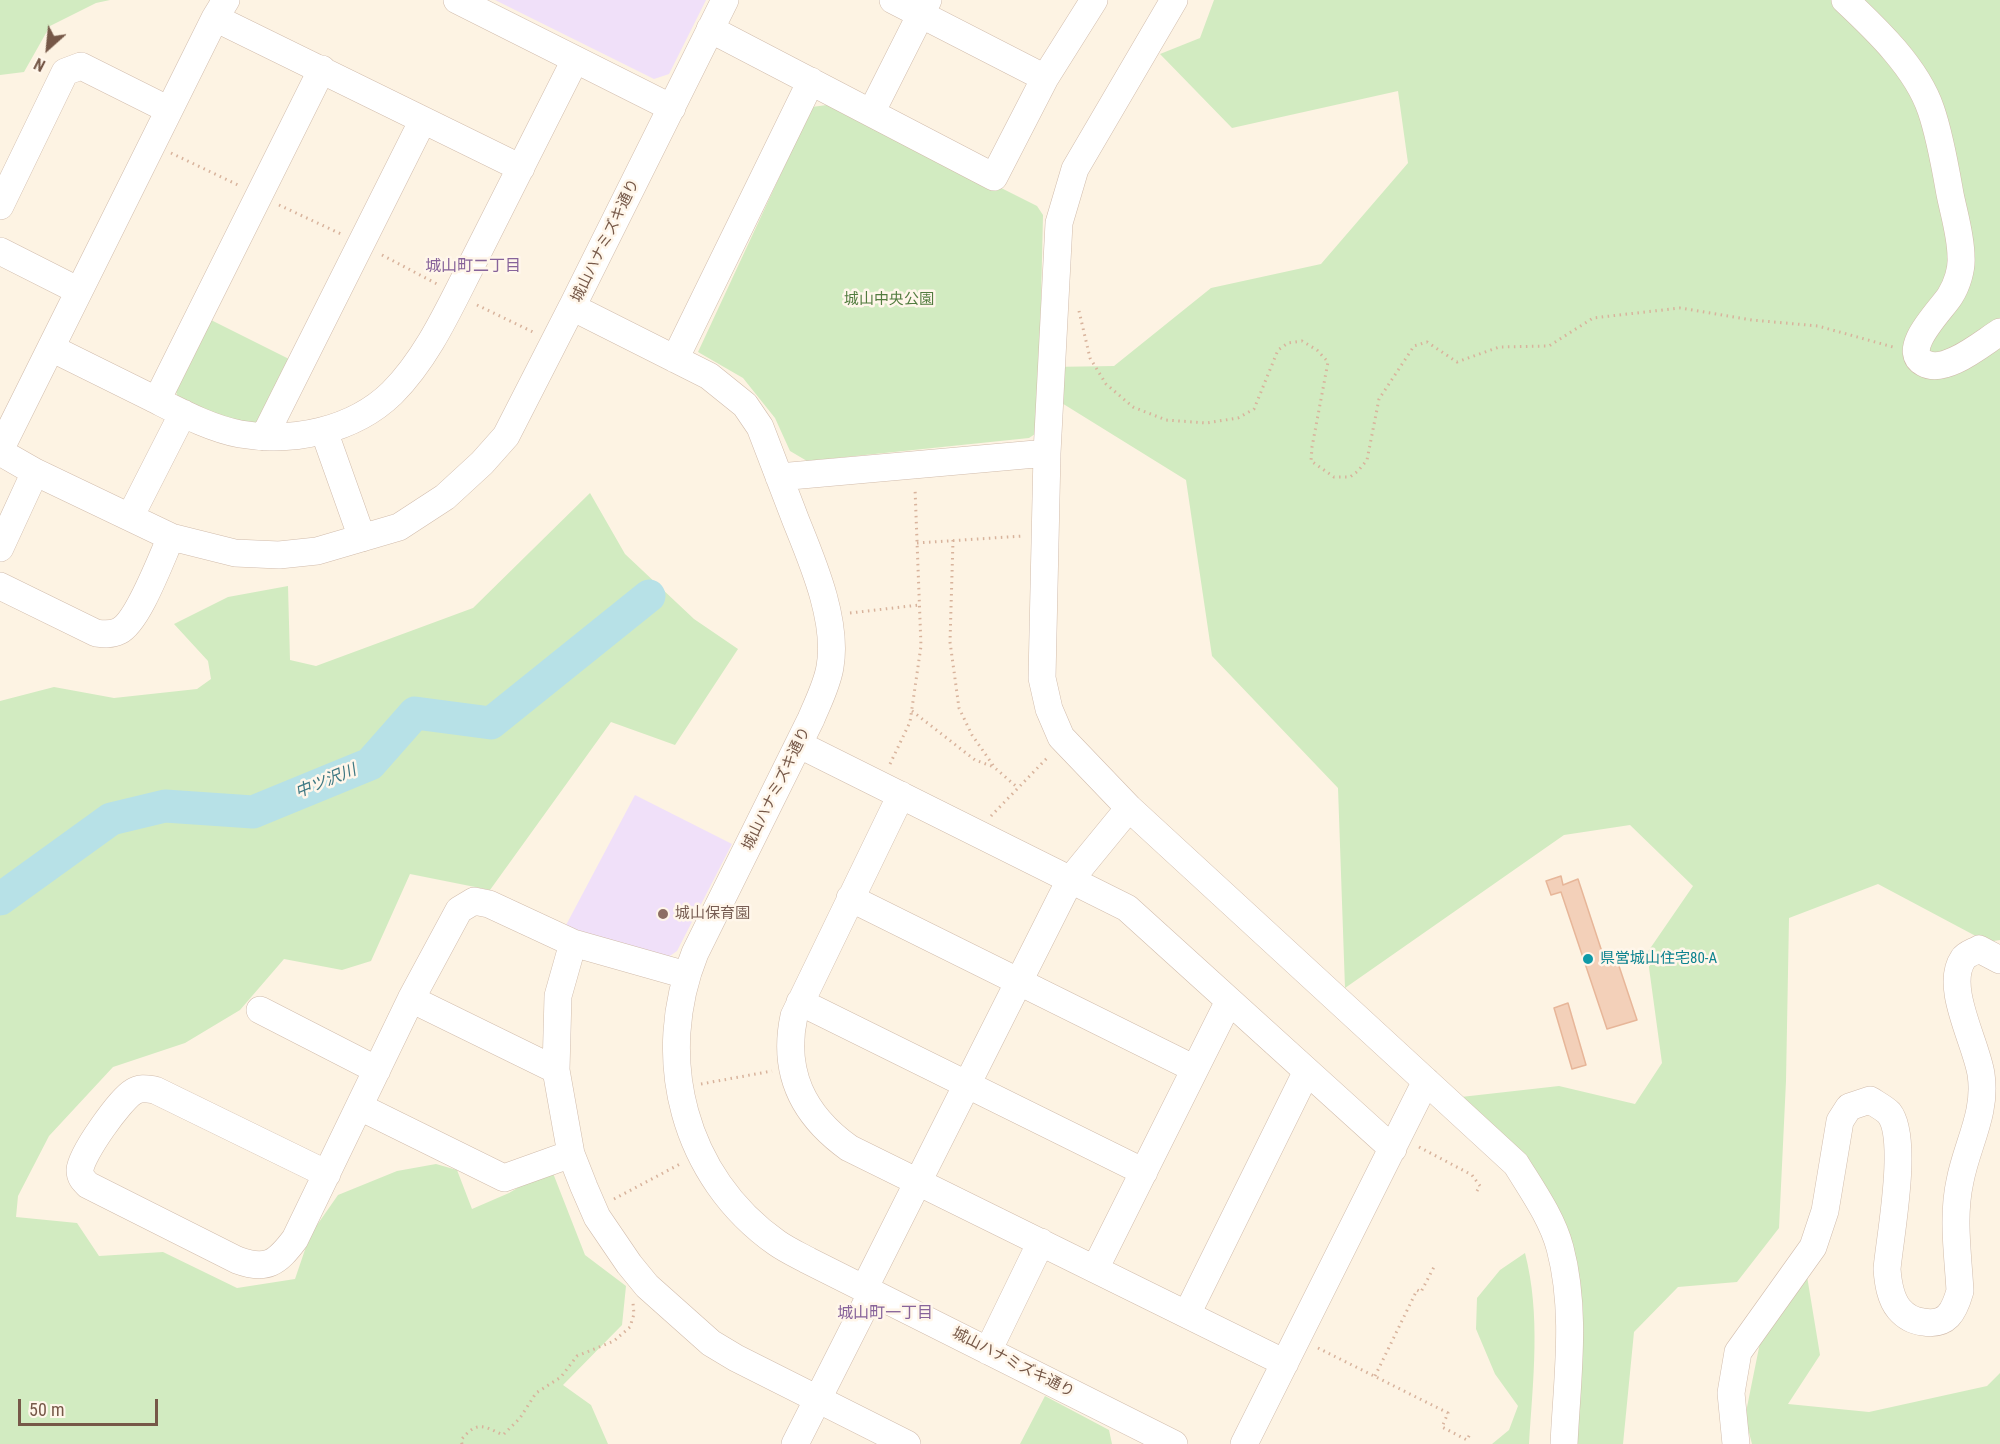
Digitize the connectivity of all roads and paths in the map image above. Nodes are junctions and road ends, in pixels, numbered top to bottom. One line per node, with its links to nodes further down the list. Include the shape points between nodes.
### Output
1 (457, 0): 10 (street)
2 (725, 0): 9 (street, 城山ハナミズキ通り)
3 (893, 0): 7 (street)
4 (1094, 0): 12 (street)
5 (1845, 0): 26 (street, via 1911,70 1931,108 1947,175 1962,257 1950,296 1919,338)
6 (1166, 2): 21 (street, via 1076,169 1059,223)
7 (924, 7): 12 (street); 16 (street)
8 (221, 9): 11 (street); 15 (street)
9 (710, 29): 13 (street); 14 (street, 城山ハナミズキ通り)
10 (575, 60): 14 (street); 18 (street)
11 (322, 69): 17 (street); 28 (street)
12 (1045, 78): 16 (street, via 994,177)
13 (811, 81): 16 (street); 27 (street)
14 (672, 108): 23 (street, 城山ハナミズキ通り)
15 (169, 110): 19 (street, via 81,66 64,72); 22 (street)
16 (871, 112)
17 (423, 120): 18 (street); 31 (street)
18 (521, 168): 30 (street, via 452,302 410,372 371,409)
19 (0, 206)
20 (0, 251): 22 (street)
21 (1056, 290): 26 (path, via 1075,298 1090,358 1106,384 1133,407 1166,420 1206,423 1238,418 1254,409 1278,350 1288,343 1302,341 1317,350 1328,362 1311,461 1334,477 1350,477 1367,460 1379,399 1414,346 1427,342 1457,362 1499,347 1549,346 1593,318 1680,308 1818,326); 33 (street)
22 (80, 291): 25 (street)
23 (572, 307): 27 (street, 城山ハナミズキ通り); 40 (street, via 506,436 482,463 445,497 399,527)
24 (2000, 332): 26 (street, via 1951,363 1934,367 1922,363)
25 (51, 348): 28 (street); 32 (street)
26 (1915, 353)
27 (675, 359): 36 (street, 城山ハナミズキ通り, via 709,376 745,405 760,426)
28 (157, 400): 29 (street)
29 (183, 413): 31 (street, via 210,425); 37 (street)
30 (324, 431): 31 (street); 40 (street)
31 (264, 437)
32 (0, 451): 35 (street)
33 (1047, 453): 34 (street); 38 (street)
34 (914, 465): 36 (street); 42 (path)
35 (35, 472): 37 (street); 43 (street)
36 (779, 477): 46 (street, 城山ハナミズキ通り, via 819,579)
37 (130, 517): 39 (street)
38 (1045, 534): 41 (path); 48 (street, via 1042,678 1049,709)
39 (171, 537): 40 (street, via 236,553 279,555 317,551); 44 (street, via 134,617 120,631 109,635 96,633)
40 (362, 538)
41 (953, 540): 42 (path); 50 (path, via 950,642 959,708)
42 (917, 543): 45 (path)
43 (0, 548)
44 (0, 586)
45 (920, 605): 46 (path); 47 (path, via 921,646)
46 (827, 616): 49 (street, 城山ハナミズキ通り, via 830,667)
47 (912, 711): 50 (path, via 975,760); 52 (path)
48 (1064, 740): 51 (path); 53 (street)
49 (800, 745): 52 (street); 59 (street, 城山ハナミズキ通り)
50 (995, 768): 51 (path)
51 (1018, 788): 54 (path)
52 (891, 790): 54 (street); 56 (street)
53 (1129, 808): 55 (street); 70 (street)
54 (975, 832): 55 (street)
55 (1070, 880): 60 (street); 62 (street, via 1127,908)
56 (850, 898): 60 (street); 63 (street)
57 (573, 943): 59 (street); 61 (street, via 489,904 474,901 459,910); 68 (street, via 558,996)
58 (2000, 960): 101 (street, via 1979,949 1964,957 1956,975 1981,1073 1983,1103 1960,1179 1956,1207 1960,1291 1957,1303 1948,1318 1935,1324 1914,1321 1898,1308 1888,1286 1887,1269 1899,1158 1897,1132 1890,1114 1870,1100 1849,1107 1840,1121 1825,1210 1813,1247 1738,1352 1731,1393)
59 (686, 975): 72 (street, 城山ハナミズキ通り, via 676,1049)
60 (1019, 982): 66 (street); 71 (street)
61 (411, 999): 67 (street); 68 (street)
62 (1229, 1001): 66 (street); 69 (street)
63 (800, 1002): 65 (street, via 791,1030); 71 (street)
64 (260, 1010): 67 (street)
65 (792, 1067): 72 (path); 79 (street, via 803,1099 831,1135)
66 (1195, 1069): 77 (street)
67 (377, 1070): 73 (street)
68 (556, 1070): 75 (street)
69 (1307, 1071): 74 (street); 87 (street)
70 (1426, 1082): 74 (street); 100 (street, via 1516,1164 1545,1210 1560,1248 1571,1315)
71 (968, 1085): 77 (street); 79 (street)
72 (679, 1088): 76 (street, 城山ハナミズキ通り, via 683,1111)
73 (360, 1107): 75 (street, via 504,1178); 78 (street)
74 (1404, 1146): 80 (path, via 1472,1175 1479,1186); 90 (street)
75 (571, 1154): 81 (street)
76 (701, 1154): 81 (path); 86 (street, 城山ハナミズキ通り, via 729,1198 777,1243)
77 (1144, 1172): 84 (street)
78 (327, 1174): 78 (street, via 296,1239 282,1257 251,1266 88,1185 80,1170 96,1135 133,1092 145,1088)
79 (919, 1182): 82 (street); 86 (street)
80 (1477, 1191)
81 (594, 1209): 85 (street)
82 (1041, 1242): 84 (street); 89 (street)
83 (1435, 1265): 91 (path, via 1421,1292 1417,1290)
84 (1095, 1269): 87 (street)
85 (639, 1275): 92 (street, via 711,1343); 95 (path, via 633,1287 634,1314 630,1327 614,1341 577,1356 561,1377 536,1393 503,1435 484,1426 470,1429)
86 (868, 1291): 89 (street, 城山ハナミズキ通り); 92 (street)
87 (1187, 1314): 90 (street)
88 (1318, 1348): 91 (path)
89 (988, 1351): 94 (street, 城山ハナミズキ通り)
90 (1285, 1363): 99 (street)
91 (1376, 1376): 93 (path, via 1448,1413 1442,1426 1467,1440)
92 (818, 1399): 96 (street); 97 (street)
93 (1471, 1432)
94 (1127, 1434): 98 (street, 城山ハナミズキ通り)
95 (462, 1444)
96 (795, 1444)
97 (907, 1444)
98 (1174, 1444)
99 (1244, 1444)
100 (1564, 1444)
101 (1736, 1444)

